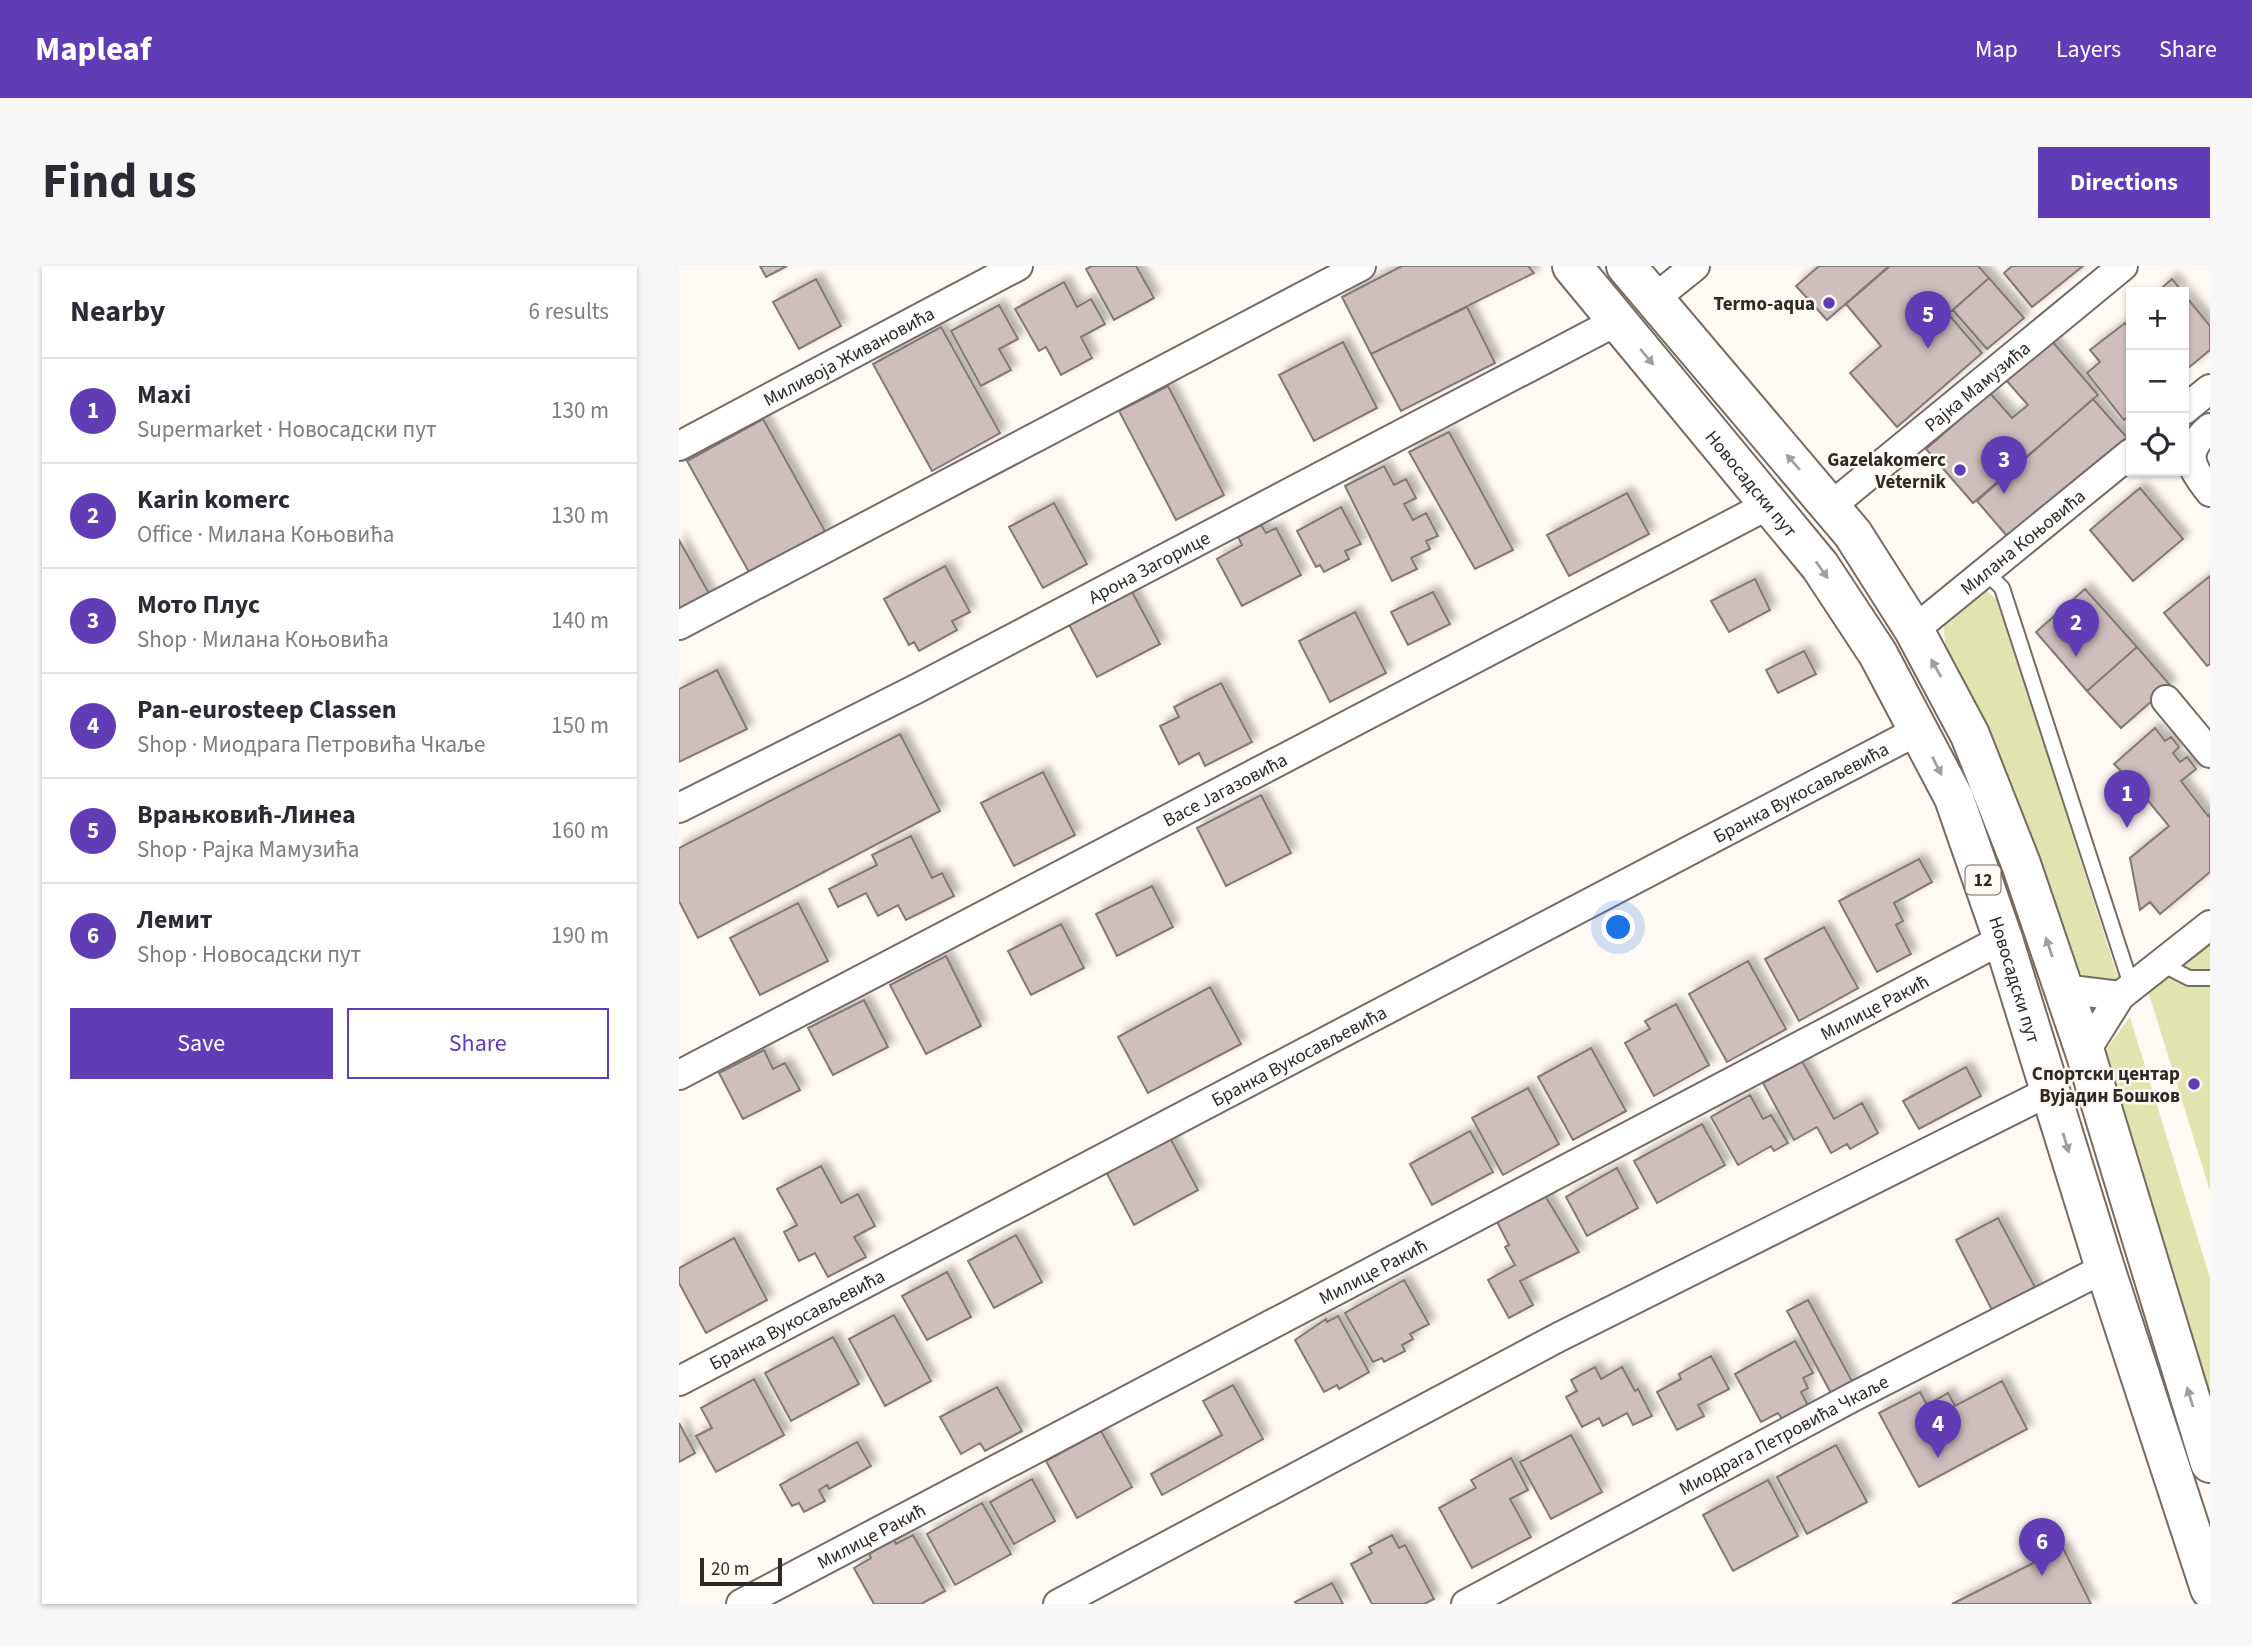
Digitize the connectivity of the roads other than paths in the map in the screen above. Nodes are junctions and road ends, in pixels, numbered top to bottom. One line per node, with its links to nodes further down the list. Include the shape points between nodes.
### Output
1 (1018, 266): 12 (street, Миливоја Живановића)
2 (1361, 266): 18 (street)
3 (1572, 266): 8 (main road, Новосадски пут / 12)
4 (1626, 266): 7 (main road, 12)
5 (1695, 266): 7 (street)
6 (2123, 266): 16 (street, Рајка Мамузића)
7 (1654, 299): 16 (main road, 12, one-way to 7)
8 (1617, 321): 15 (main road, Новосадски пут / 12, one-way to 15); 23 (street, Арона Загорице, via 916,689)
9 (2210, 389): 10 (street)
10 (2189, 406)
11 (2210, 428): 14 (street, via 2191,450 2192,463)
12 (679, 446)
13 (2126, 457): 17 (street, Милана Коњовића)
14 (2210, 492)
15 (1770, 504): 21 (main road, Новосадски пут / 12, one-way to 21, via 1820,566 1871,643); 31 (street, Васе Јагазовића)
16 (1831, 506): 19 (main road, 12, via 1870,557)
17 (1986, 572): 19 (street, Милана Коњовића); 29 (lane, via 2002,588)
18 (679, 625)
19 (1914, 630): 28 (main road, 12, one-way to 19, via 2021,864 1970,735)
20 (2166, 701): 22 (street)
21 (1919, 730): 25 (main road, Новосадски пут / 12, one-way to 25, via 1954,798); 34 (street, Бранка Вукосављевића)
22 (2210, 753)
23 (679, 808)
24 (2210, 925): 26 (street)
25 (2003, 939): 32 (main road, Новосадски пут / 12); 37 (street, Милице Ракић)
26 (2162, 964): 27 (lane, via 2189,978); 29 (street)
27 (2210, 978)
28 (2063, 989): 29 (street); 30 (main road, 12)
29 (2126, 992): 30 (street)
30 (2085, 1052): 35 (main road, 12, one-way to 30)
31 (679, 1075)
32 (2050, 1091): 33 (main road, Новосадски пут / 12, one-way to 33); 38 (street, via 1559,1337)
33 (2105, 1268): 36 (main road, Новосадски пут / 12); 39 (street, Миодрага Петровића Чкаље)
34 (679, 1381)
35 (2210, 1463)
36 (2210, 1589)
37 (741, 1604)
38 (1058, 1604)
39 (1466, 1604)

